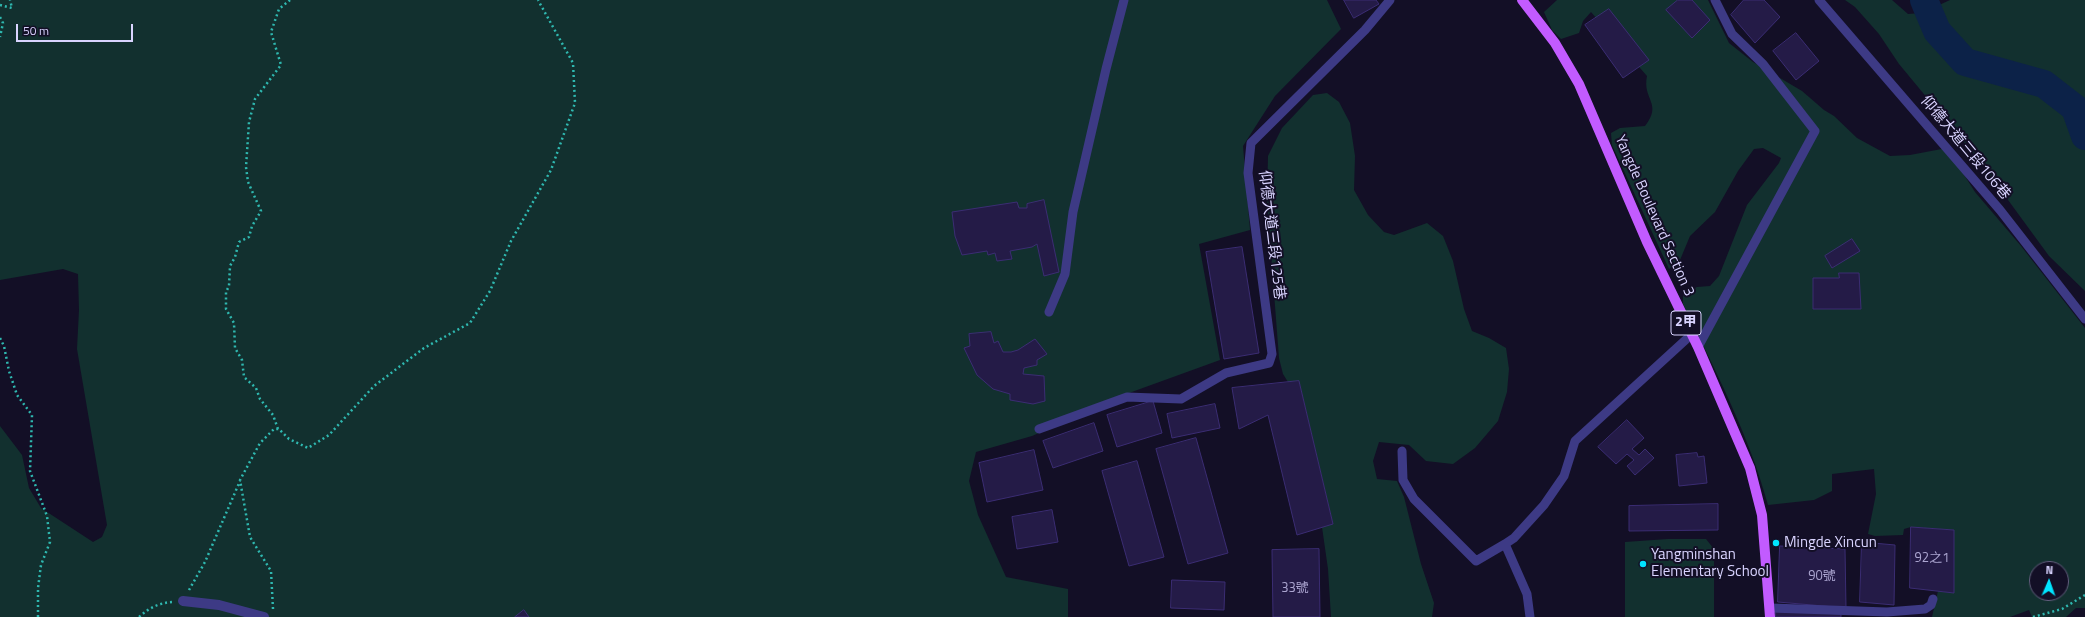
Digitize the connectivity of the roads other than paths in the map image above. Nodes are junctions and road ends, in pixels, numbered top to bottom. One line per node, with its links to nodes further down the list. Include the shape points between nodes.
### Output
1 (1124, 0): 6 (lane, via 1073,212 1065,274)
2 (1390, 0): 10 (lane, 仰德大道三段125巷, via 1365,30 1251,143 1248,173 1272,354 1269,363 1226,373 1182,399 1127,397)
3 (1522, 0): 8 (main road, Yangde Boulevard Section 3 / 2甲, via 1554,43 1579,84 1647,242)
4 (1715, 0): 9 (lane, via 1732,34 1763,64 1815,131)
5 (1819, 0): 7 (lane, 仰德大道三段106巷, via 2000,210)
6 (1049, 312)
7 (2085, 319)
8 (1692, 334): 9 (main road, Yangde Boulevard Section 3 / 2甲); 12 (lane, via 1575,441 1564,476 1544,505 1514,538)
9 (1698, 347): 15 (main road, Yangde Boulevard Section 3 / 2甲, via 1750,468 1762,515)
10 (1039, 429)
11 (1402, 451): 12 (lane, via 1403,480 1414,499 1476,561)
12 (1505, 544): 17 (lane, via 1527,594)
13 (1933, 599): 15 (lane, via 1931,605 1925,609 1887,612)
14 (183, 601): 16 (street, via 219,605)
15 (1770, 613)
16 (264, 617)
17 (1530, 617)

